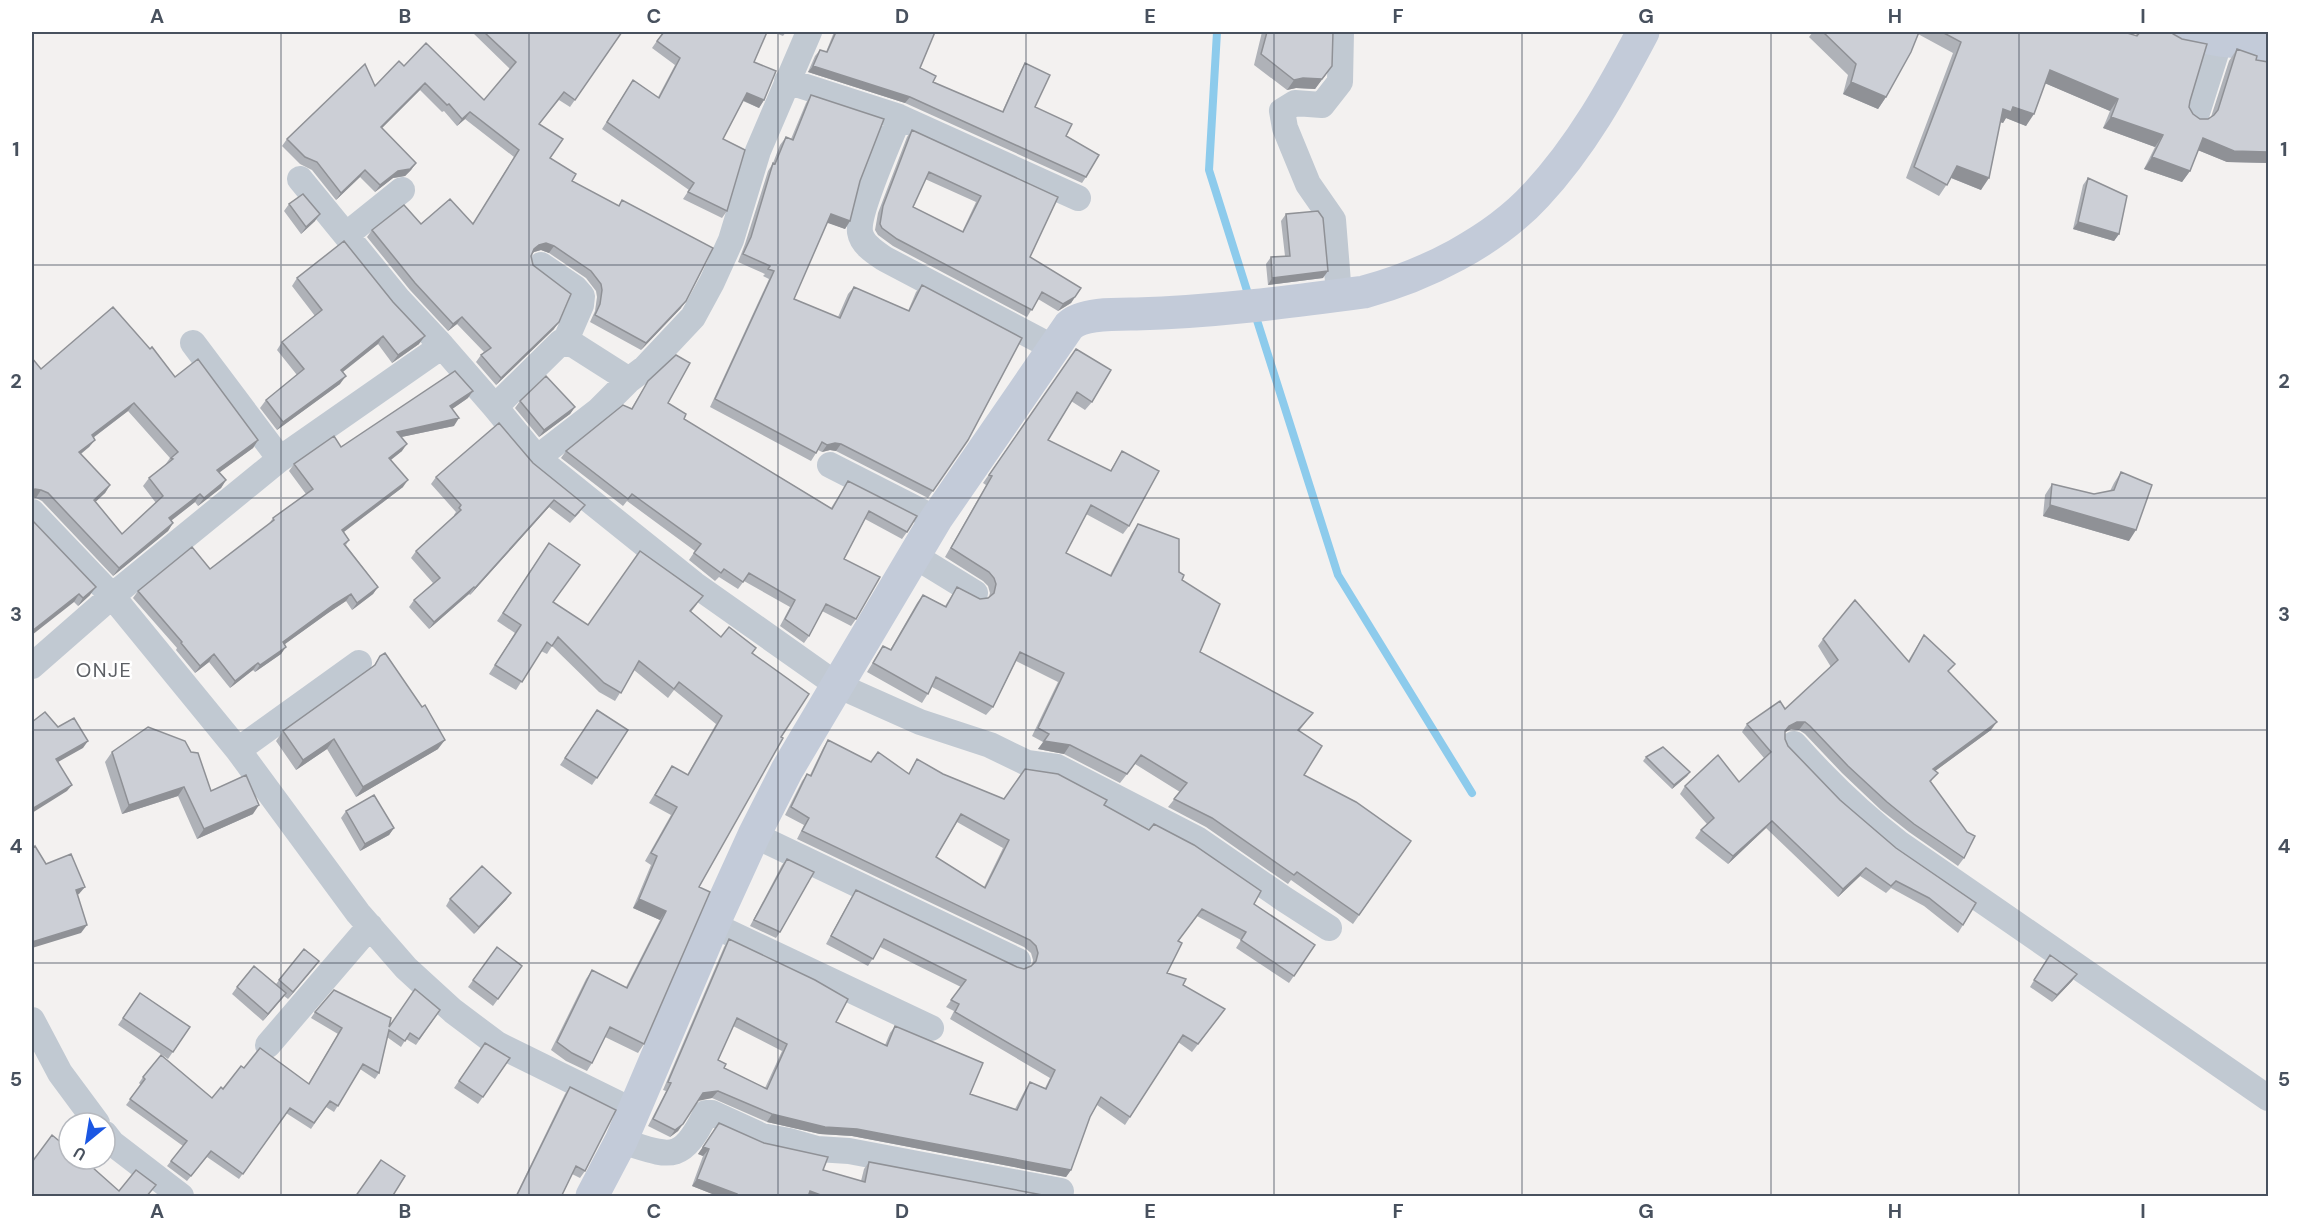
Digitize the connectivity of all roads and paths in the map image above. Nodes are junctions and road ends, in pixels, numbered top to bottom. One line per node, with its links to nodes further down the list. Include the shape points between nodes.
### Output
1 (809, 32): 7 (street)
2 (1341, 32): 15 (street, via 1340,82 1322,105 1295,103 1282,111 1308,184 1333,220)
3 (1643, 32): 15 (street, via 1587,130 1536,196 1503,225 1449,259 1416,274 1388,286)
4 (2178, 32): 5 (street)
5 (2220, 40): 6 (street); 8 (street)
6 (2268, 45)
7 (787, 81): 9 (street); 20 (street, via 758,151 731,240 712,282 693,317)
8 (2196, 116)
9 (899, 117): 12 (street); 19 (street, via 868,198 860,232 863,239 885,259)
10 (300, 179): 13 (street)
11 (402, 190): 13 (street)
12 (1078, 198)
13 (346, 235): 18 (street)
14 (541, 265): 16 (street, via 582,296)
15 (1339, 296): 19 (street, via 1185,313 1081,319 1072,323)
16 (565, 342): 20 (street); 21 (street)
17 (193, 343): 23 (street)
18 (442, 346): 21 (street); 23 (street)
19 (1054, 348): 26 (street)
20 (629, 380): 22 (street, via 599,410)
21 (495, 407): 22 (street)
22 (537, 458): 32 (street, via 694,584)
23 (280, 459): 29 (street)
24 (830, 465): 26 (street)
25 (32, 512): 29 (street)
26 (936, 519): 27 (street)
27 (913, 555): 28 (street); 32 (street)
28 (975, 593)
29 (112, 596): 31 (street); 34 (street)
30 (359, 663): 34 (street)
31 (32, 666)
32 (837, 685): 35 (street); 38 (street, via 1027,763 1057,766 1197,839)
33 (1794, 744): 43 (street, via 1833,788 1900,844)
34 (238, 750): 37 (street)
35 (754, 835): 36 (street); 39 (street)
36 (713, 925): 41 (street); 45 (street)
37 (370, 926): 42 (street); 45 (street, via 406,968 496,1044)
38 (1329, 928)
39 (1018, 961)
40 (32, 1020): 44 (street, via 60,1073)
41 (931, 1028)
42 (268, 1045)
43 (2268, 1098)
44 (87, 1111)
45 (633, 1111): 46 (street)
46 (621, 1141): 48 (street, via 659,1153 677,1152 695,1136 706,1113 712,1113 762,1136 818,1149 849,1151); 50 (street)
47 (117, 1147): 49 (street)
48 (1061, 1191)
49 (181, 1197)
50 (592, 1197)

